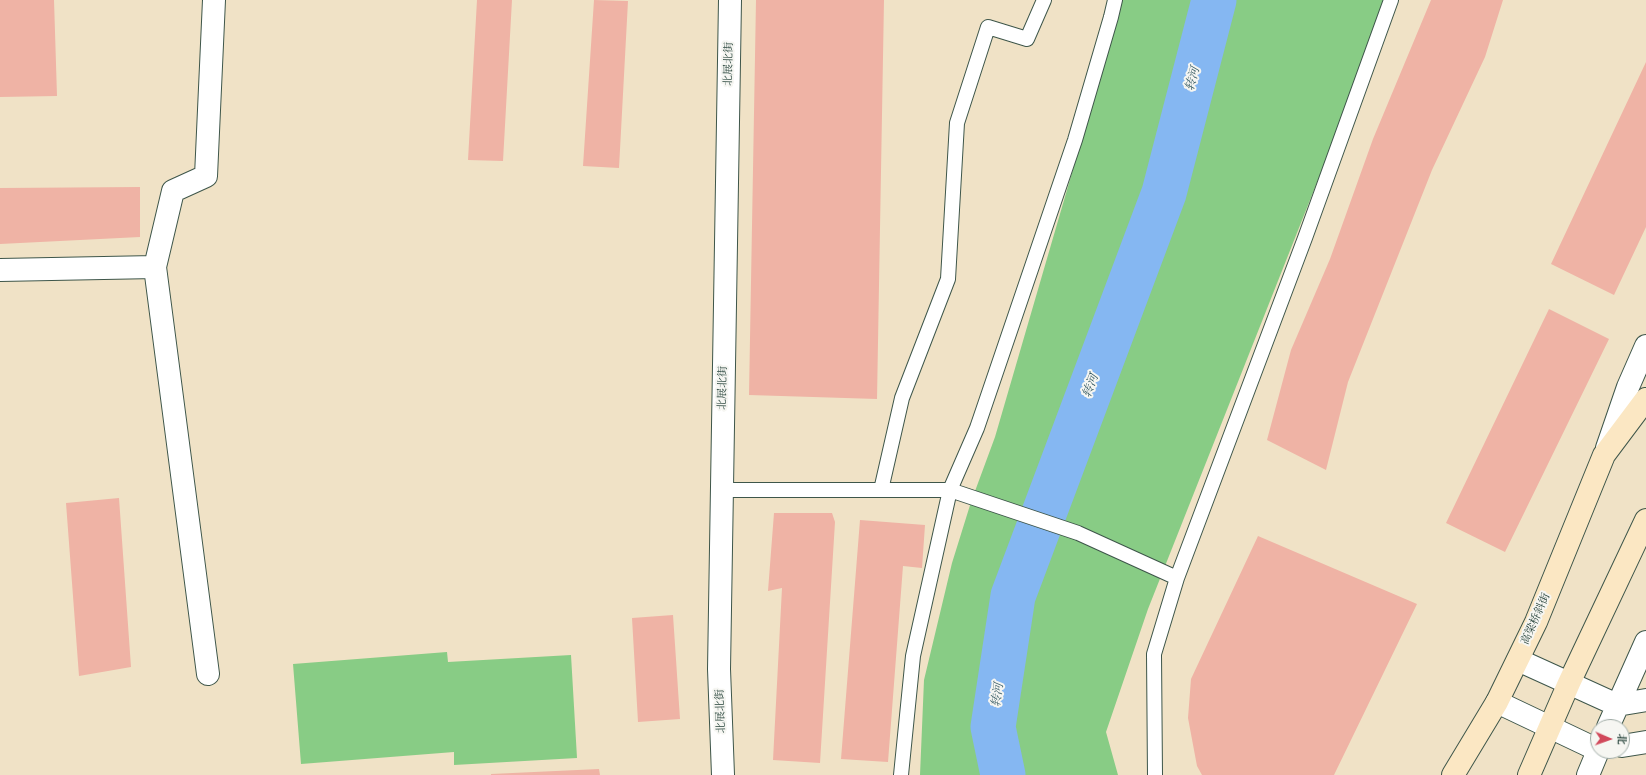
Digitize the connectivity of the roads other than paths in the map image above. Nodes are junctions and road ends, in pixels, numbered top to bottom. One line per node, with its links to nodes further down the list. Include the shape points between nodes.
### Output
1 (214, 0): 6 (street, via 206,176 173,191)
2 (730, 0): 11 (street, 北展北街)
3 (1044, 0): 12 (lane, via 1027,39 988,27 957,123 948,279 902,398)
4 (1115, 0): 13 (lane, via 1075,140 977,428)
5 (1391, 0): 15 (lane)
6 (155, 267): 7 (street); 18 (street)
7 (0, 270)
8 (1646, 346): 10 (street, 高梁桥斜街, via 1628,387)
9 (1646, 399): 10 (main road, 高梁桥斜街)
10 (1604, 455): 17 (main road, 高梁桥斜街)
11 (722, 490): 12 (lane); 29 (street, 北展北街, via 719,668)
12 (881, 490): 13 (lane)
13 (950, 490): 15 (lane, via 1078,533); 30 (lane, via 913,656)
14 (1646, 520): 19 (main road)
15 (1178, 578): 31 (lane, via 1154,654)
16 (1646, 642): 22 (street)
17 (1518, 660): 19 (street); 21 (main road, 高梁桥斜街)
18 (208, 674)
19 (1569, 683): 22 (street); 24 (main road)
20 (1646, 700): 22 (street)
21 (1496, 702): 24 (street); 32 (main road, 高梁桥斜街)
22 (1617, 705): 23 (street)
23 (1611, 719)
24 (1550, 727): 27 (street); 33 (main road)
25 (1646, 742): 26 (street)
26 (1630, 745)
27 (1590, 746)
28 (1594, 759): 34 (street)
29 (723, 775)
30 (901, 775)
31 (1154, 775)
32 (1453, 775)
33 (1529, 775)
34 (1588, 775)

